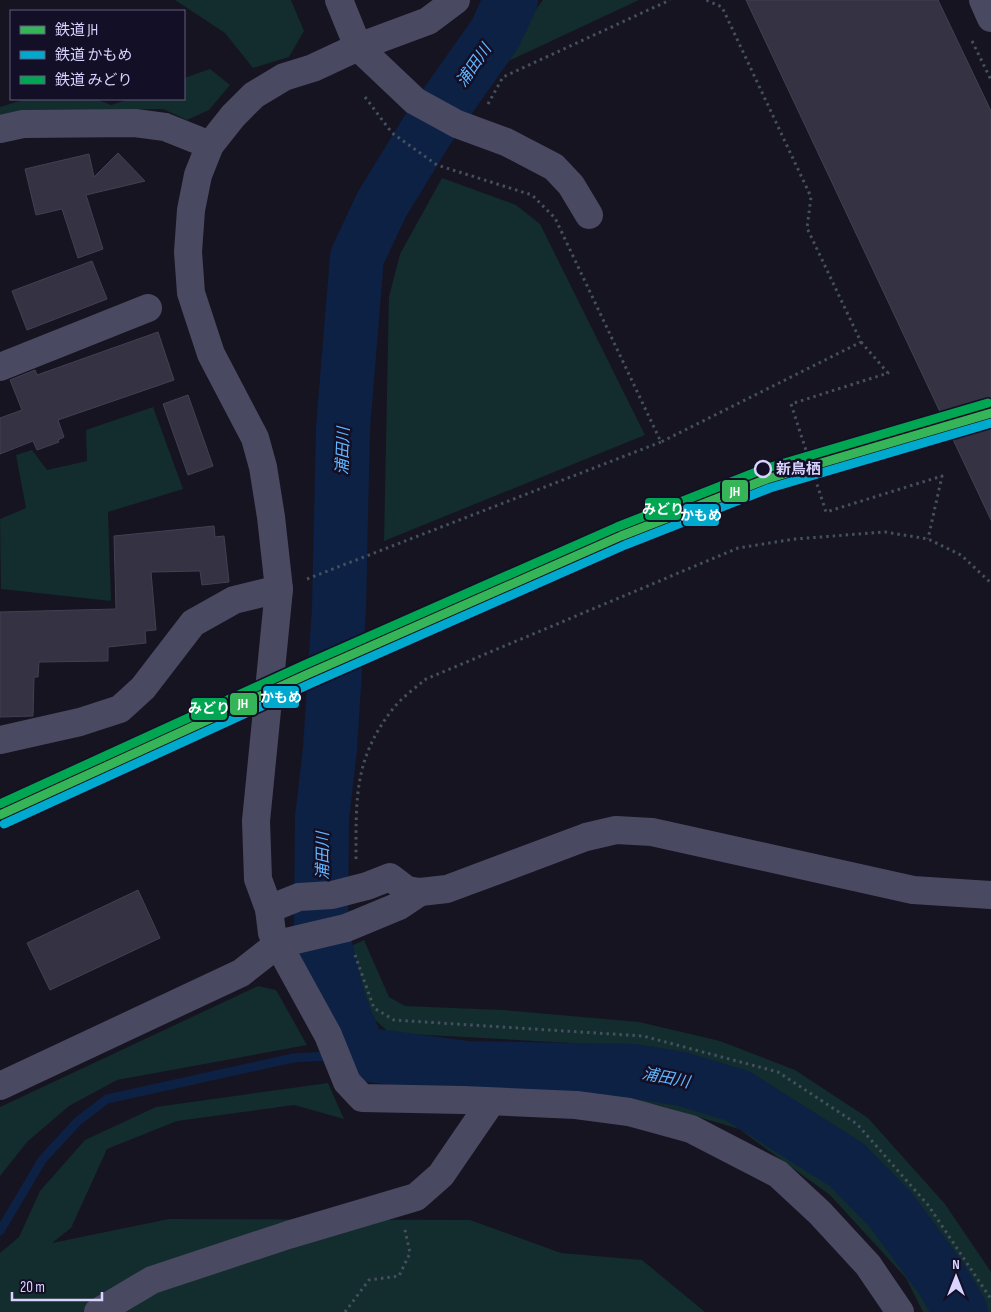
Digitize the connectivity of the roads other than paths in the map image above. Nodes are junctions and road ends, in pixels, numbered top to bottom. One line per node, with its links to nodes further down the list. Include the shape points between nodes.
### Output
1 (339, 0): 5 (street)
2 (456, 0): 5 (street, via 428,21)
3 (983, 0): 4 (street)
4 (991, 18)
5 (358, 47): 7 (street, via 313,68 284,77 254,95); 8 (street, via 415,102 554,167)
6 (0, 130): 7 (street, via 23,124 135,123 166,127)
7 (210, 145): 11 (street, via 198,174 191,210 190,293 211,354 255,438 270,509)
8 (589, 215)
9 (148, 308): 10 (street)
10 (0, 367)
11 (278, 589): 12 (street, via 234,600 193,624 143,688 120,709 80,722); 15 (street, via 256,821 258,879)
12 (0, 740)
13 (420, 892): 14 (street, via 448,890 586,837 616,830 652,832 913,890); 15 (street, via 407,890 390,876 332,895 298,897); 16 (street, via 399,906 346,928)
14 (991, 895)
15 (268, 909): 16 (street, via 272,933)
16 (278, 944): 17 (street, via 241,973); 18 (street, via 328,1035 347,1082 362,1098)
17 (0, 1086)
18 (491, 1102): 19 (street, via 441,1175 416,1197 152,1280); 20 (street, via 576,1105 628,1112 691,1129 778,1174 868,1265)
19 (98, 1312)
20 (900, 1312)

